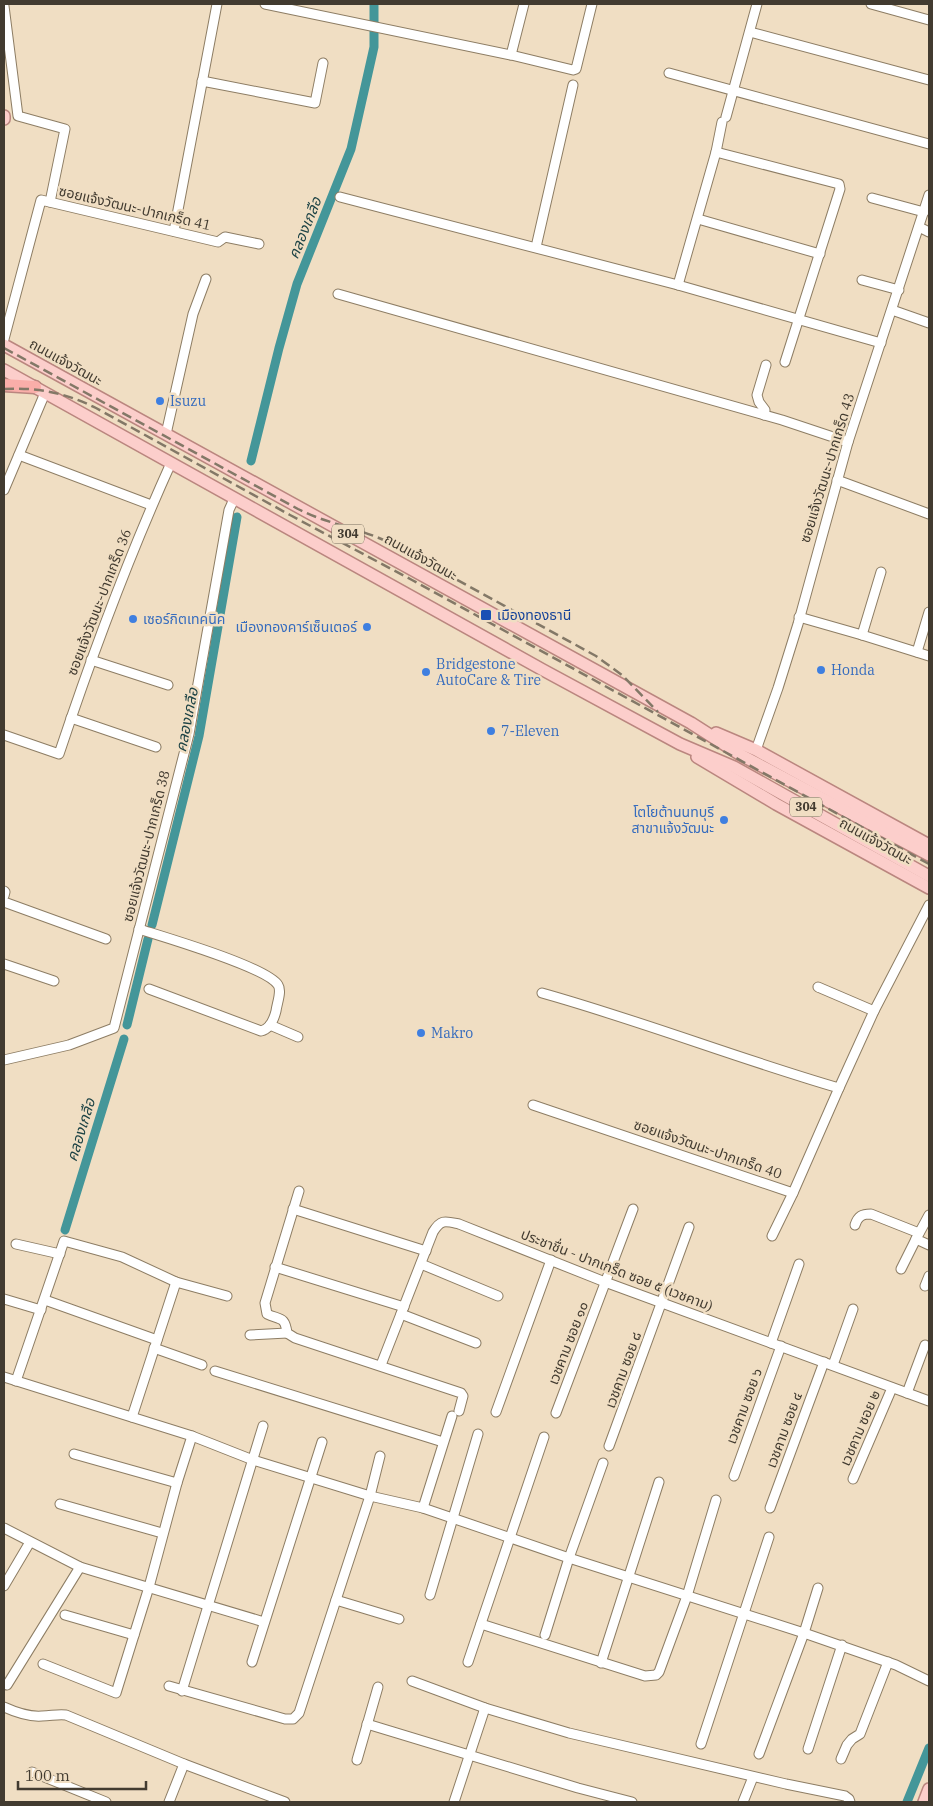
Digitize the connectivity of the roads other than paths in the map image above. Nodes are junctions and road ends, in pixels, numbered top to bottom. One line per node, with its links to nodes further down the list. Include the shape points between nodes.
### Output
1 (217, 4): 14 (street)
2 (265, 4): 10 (street)
3 (524, 4): 10 (street)
4 (592, 4): 10 (street, via 573,70)
5 (757, 4): 9 (street)
6 (871, 4): 8 (street)
7 (4, 6): 22 (street, via 18,116 65,129)
8 (929, 20)
9 (750, 32): 13 (street); 16 (street)
10 (511, 55)
11 (323, 64): 14 (street, via 315,103)
12 (669, 73): 16 (street)
13 (929, 80)
14 (202, 81): 26 (street)
15 (573, 85): 29 (street)
16 (733, 89): 17 (street); 18 (street)
17 (929, 144)
18 (716, 152): 24 (street); 30 (street, via 839,184)
19 (929, 196): 23 (street, ซอยแจ้งวัฒนะ-ปากเกร็ด 43)
20 (340, 197): 29 (street)
21 (872, 198): 23 (street)
22 (50, 202): 26 (street, ซอยแจ้งวัฒนะ-ปากเกร็ด 41); 39 (street, ซอยแจ้งวัฒนะ-ปากเกร็ด 41, via 41,200)
23 (924, 212): 25 (street, ซอยแจ้งวัฒนะ-ปากเกร็ด 43)
24 (698, 219): 30 (street); 33 (street)
25 (919, 227): 27 (street); 34 (street, ซอยแจ้งวัฒนะ-ปากเกร็ด 43)
26 (174, 231): 28 (street, ซอยแจ้งวัฒนะ-ปากเกร็ด 41, via 218,242 225,236)
27 (929, 232)
28 (259, 244)
29 (536, 247): 33 (street)
30 (820, 254): 37 (street)
31 (206, 279): 48 (street, via 193,314)
32 (862, 280): 34 (street)
33 (678, 285): 37 (street)
34 (899, 290): 36 (street, ซอยแจ้งวัฒนะ-ปากเกร็ด 43)
35 (338, 294): 47 (street)
36 (892, 310): 38 (street); 40 (street, ซอยแจ้งวัฒนะ-ปากเกร็ด 43)
37 (798, 319): 40 (street); 42 (street)
38 (929, 323)
39 (4, 339)
40 (881, 343): 49 (street, ซอยแจ้งวัฒนะ-ปากเกร็ด 43)
41 (4, 345): 48 (main road, ถนนแจ้งวัฒนะ / 304)
42 (785, 362)
43 (766, 365): 47 (street, via 757,395 765,410)
44 (4, 370): 46 (main road, ถนนแจ้งวัฒนะ / 304)
45 (4, 385): 46 (highway)
46 (40, 390): 50 (street); 51 (main road, ถนนแจ้งวัฒนะ / 304)
47 (764, 415): 49 (street)
48 (166, 434): 66 (main road, ถนนแจ้งวัฒนะ / 304)
49 (848, 442): 52 (street, ซอยแจ้งวัฒนะ-ปากเกร็ด 43)
50 (19, 455): 53 (street); 55 (street)
51 (171, 463): 54 (main road, ถนนแจ้งวัฒนะ / 304); 55 (street, ซอยแจ้งวัฒนะ-ปากเกร็ด 36)
52 (837, 480): 56 (street); 59 (street, ซอยแจ้งวัฒนะ-ปากเกร็ด 43)
53 (4, 490)
54 (234, 499): 68 (main road, ถนนแจ้งวัฒนะ / 304); 79 (street, ซอยแจ้งวัฒนะ-ปากเกร็ด 38, via 229,510 189,734)
55 (151, 505): 63 (street, ซอยแจ้งวัฒนะ-ปากเกร็ด 36)
56 (929, 514)
57 (881, 572): 60 (street)
58 (929, 612): 61 (street)
59 (799, 617): 60 (street); 70 (street, ซอยแจ้งวัฒนะ-ปากเกร็ด 43)
60 (862, 635): 61 (street)
61 (917, 652): 62 (street)
62 (929, 656)
63 (91, 660): 64 (street); 65 (street, ซอยแจ้งวัฒนะ-ปากเกร็ด 36)
64 (168, 685)
65 (71, 718): 67 (street, ซอยแจ้งวัฒนะ-ปากเกร็ด 36, via 59,754); 69 (street)
66 (692, 723): 70 (main road, ถนนแจ้งวัฒนะ / 304); 72 (main road, ถนนแจ้งวัฒนะ / 304, via 741,755)
67 (4, 735)
68 (680, 744): 73 (main road, ถนนแจ้งวัฒนะ / 304, via 734,767); 74 (main road, ถนนแจ้งวัฒนะ / 304, via 743,785)
69 (156, 747)
70 (756, 750): 71 (main road, ถนนแจ้งวัฒนะ / 304)
71 (929, 845)
72 (929, 856)
73 (929, 876)
74 (929, 888)
75 (4, 891): 76 (street)
76 (4, 896)
77 (4, 902): 80 (street)
78 (929, 904): 86 (street, ซอยแจ้งวัฒนะ-ปากเกร็ด 40)
79 (140, 929): 87 (street, via 214,953 272,978 280,990); 89 (street, ซอยแจ้งวัฒนะ-ปากเกร็ด 38, via 114,1028 69,1045)
80 (106, 939)
81 (4, 964): 82 (street)
82 (54, 981)
83 (818, 987): 86 (street)
84 (149, 989): 87 (street, via 261,1031)
85 (542, 992): 90 (street)
86 (874, 1011): 90 (street, ซอยแจ้งวัฒนะ-ปากเกร็ด 40)
87 (270, 1025): 88 (street)
88 (298, 1037)
89 (4, 1060)
90 (839, 1088): 93 (street, ซอยแจ้งวัฒนะ-ปากเกร็ด 40)
91 (533, 1105): 93 (street, ซอยแจ้งวัฒนะ-ปากเกร็ด 40)
92 (299, 1190): 94 (street)
93 (793, 1193): 99 (street)
94 (293, 1208): 103 (street); 108 (street)
95 (633, 1209): 112 (street, เวชคาม ซอย ๑๐)
96 (929, 1215): 100 (street)
97 (855, 1225): 100 (street, via 857,1218 871,1214)
98 (689, 1228): 118 (street, เวชคาม ซอย ๘)
99 (772, 1236)
100 (917, 1236): 102 (street); 109 (street)
101 (16, 1244): 104 (street)
102 (929, 1245)
103 (426, 1252): 105 (street, ประชาชื่น - ปากเกร็ด ซอย ๕ (เวชคาม), via 433,1232 445,1221); 106 (street, ประชาชื่น - ปากเกร็ด ซอย ๕ (เวชคาม))
104 (60, 1254): 111 (street, via 64,1241 122,1257); 117 (street)
105 (551, 1260): 112 (street, ประชาชื่น - ปากเกร็ด ซอย ๕ (เวชคาม)); 139 (street)
106 (421, 1264): 115 (street); 121 (street, ประชาชื่น - ปากเกร็ด ซอย ๕ (เวชคาม))
107 (800, 1264): 124 (street)
108 (275, 1267): 121 (street); 122 (street, via 265,1309 267,1314 283,1319)
109 (902, 1269)
110 (929, 1276): 113 (street)
111 (176, 1282): 114 (street); 126 (street)
112 (605, 1282): 118 (street, ประชาชื่น - ปากเกร็ด ซอย ๕ (เวชคาม)); 140 (street, เวชคาม ซอย ๑๐)
113 (925, 1286)
114 (227, 1296)
115 (498, 1296)
116 (4, 1298): 120 (street)
117 (45, 1300): 120 (street); 126 (street)
118 (661, 1303): 124 (street, ประชาชื่น - ปากเกร็ด ซอย ๕ (เวชคาม)); 148 (street, เวชคาม ซอย ๘)
119 (853, 1309): 132 (street)
120 (42, 1310): 135 (street)
121 (402, 1310): 125 (street); 131 (street, ประชาชื่น - ปากเกร็ด ซอย ๕ (เวชคาม))
122 (287, 1333): 123 (street); 131 (street)
123 (250, 1335)
124 (771, 1342): 128 (street, ประชาชื่น - ปากเกร็ด ซอย ๕ (เวชคาม))
125 (476, 1343)
126 (156, 1344): 130 (street); 141 (street)
127 (924, 1345): 137 (street)
128 (781, 1346): 129 (street, ประชาชื่น - ปากเกร็ด ซอย ๕ (เวชคาม)); 153 (street, เวชคาม ซอย ๖)
129 (824, 1362): 132 (street, ประชาชื่น - ปากเกร็ด ซอย ๕ (เวชคาม)); 162 (street, เวชคาม ซอย ๔)
130 (202, 1365)
131 (381, 1365): 147 (street, via 461,1393 463,1396)
132 (833, 1365): 136 (street, ประชาชื่น - ปากเกร็ด ซอย ๕ (เวชคาม))
133 (215, 1371): 147 (street)
134 (4, 1377): 135 (street)
135 (16, 1381): 141 (street)
136 (892, 1388): 137 (street, ประชาชื่น - ปากเกร็ด ซอย ๕ (เวชคาม)); 155 (street, เวชคาม ซอย ๒)
137 (907, 1393): 138 (street, ประชาชื่น - ปากเกร็ด ซอย ๕ (เวชคาม))
138 (929, 1402)
139 (496, 1412)
140 (556, 1413)
141 (132, 1417): 144 (street)
142 (263, 1426): 151 (street)
143 (478, 1434): 163 (street)
144 (192, 1436): 151 (street); 157 (street)
145 (544, 1437): 167 (street)
146 (322, 1442): 154 (street)
147 (443, 1442): 161 (street)
148 (609, 1446)
149 (74, 1454): 157 (street)
150 (380, 1456): 158 (street)
151 (253, 1460): 154 (street); 178 (street)
152 (603, 1462): 169 (street)
153 (734, 1476)
154 (310, 1478): 158 (street); 182 (street)
155 (853, 1479)
156 (658, 1482): 171 (street)
157 (177, 1483): 165 (street)
158 (370, 1496): 161 (street); 177 (street)
159 (716, 1500): 176 (street)
160 (60, 1504): 165 (street)
161 (423, 1508): 163 (street)
162 (770, 1508)
163 (453, 1518): 167 (street); 175 (street)
164 (4, 1528): 168 (street)
165 (162, 1533): 173 (street)
166 (769, 1537): 179 (street)
167 (511, 1538): 169 (street); 183 (street)
168 (30, 1542): 170 (street); 172 (street)
169 (569, 1558): 171 (street); 185 (street)
170 (80, 1567): 173 (street); 195 (street)
171 (628, 1577): 176 (street); 192 (street)
172 (4, 1586)
173 (149, 1587): 178 (street); 186 (street)
174 (818, 1588): 184 (street)
175 (430, 1595)
176 (687, 1596): 179 (street); 192 (street, via 656,1675 645,1676)
177 (336, 1600): 181 (street); 198 (street, via 299,1713 294,1719)
178 (208, 1605): 182 (street); 198 (street)
179 (744, 1614): 184 (street); 202 (street)
180 (65, 1615): 186 (street)
181 (399, 1619)
182 (264, 1622): 188 (street)
183 (481, 1624): 189 (street); 192 (street)
184 (804, 1633): 187 (street); 204 (street)
185 (545, 1634)
186 (134, 1635): 191 (street, via 116,1693)
187 (842, 1645): 190 (street); 203 (street)
188 (252, 1662)
189 (468, 1662)
190 (888, 1662): 194 (street); 206 (street, via 860,1734 847,1745)
191 (43, 1664)
192 (601, 1664)
193 (412, 1681): 200 (street)
194 (929, 1682)
195 (7, 1685)
196 (169, 1686): 198 (street)
197 (378, 1686): 201 (street)
198 (182, 1690)
199 (4, 1708): 208 (street, via 42,1716 66,1715)
200 (485, 1708): 205 (street); 210 (street, via 569,1733)
201 (367, 1724): 205 (street); 207 (street)
202 (701, 1744)
203 (808, 1749)
204 (759, 1754)
205 (469, 1755): 215 (street); 216 (street)
206 (841, 1758)
207 (357, 1760)
208 (184, 1764): 213 (street); 214 (street)
209 (32, 1772): 212 (street)
210 (753, 1777): 217 (street); 218 (street, via 845,1796)
211 (929, 1789): 219 (main road)
212 (106, 1802)
213 (169, 1802)
214 (285, 1802)
215 (454, 1802)
216 (632, 1802)
217 (743, 1802)
218 (850, 1802)
219 (924, 1802)

